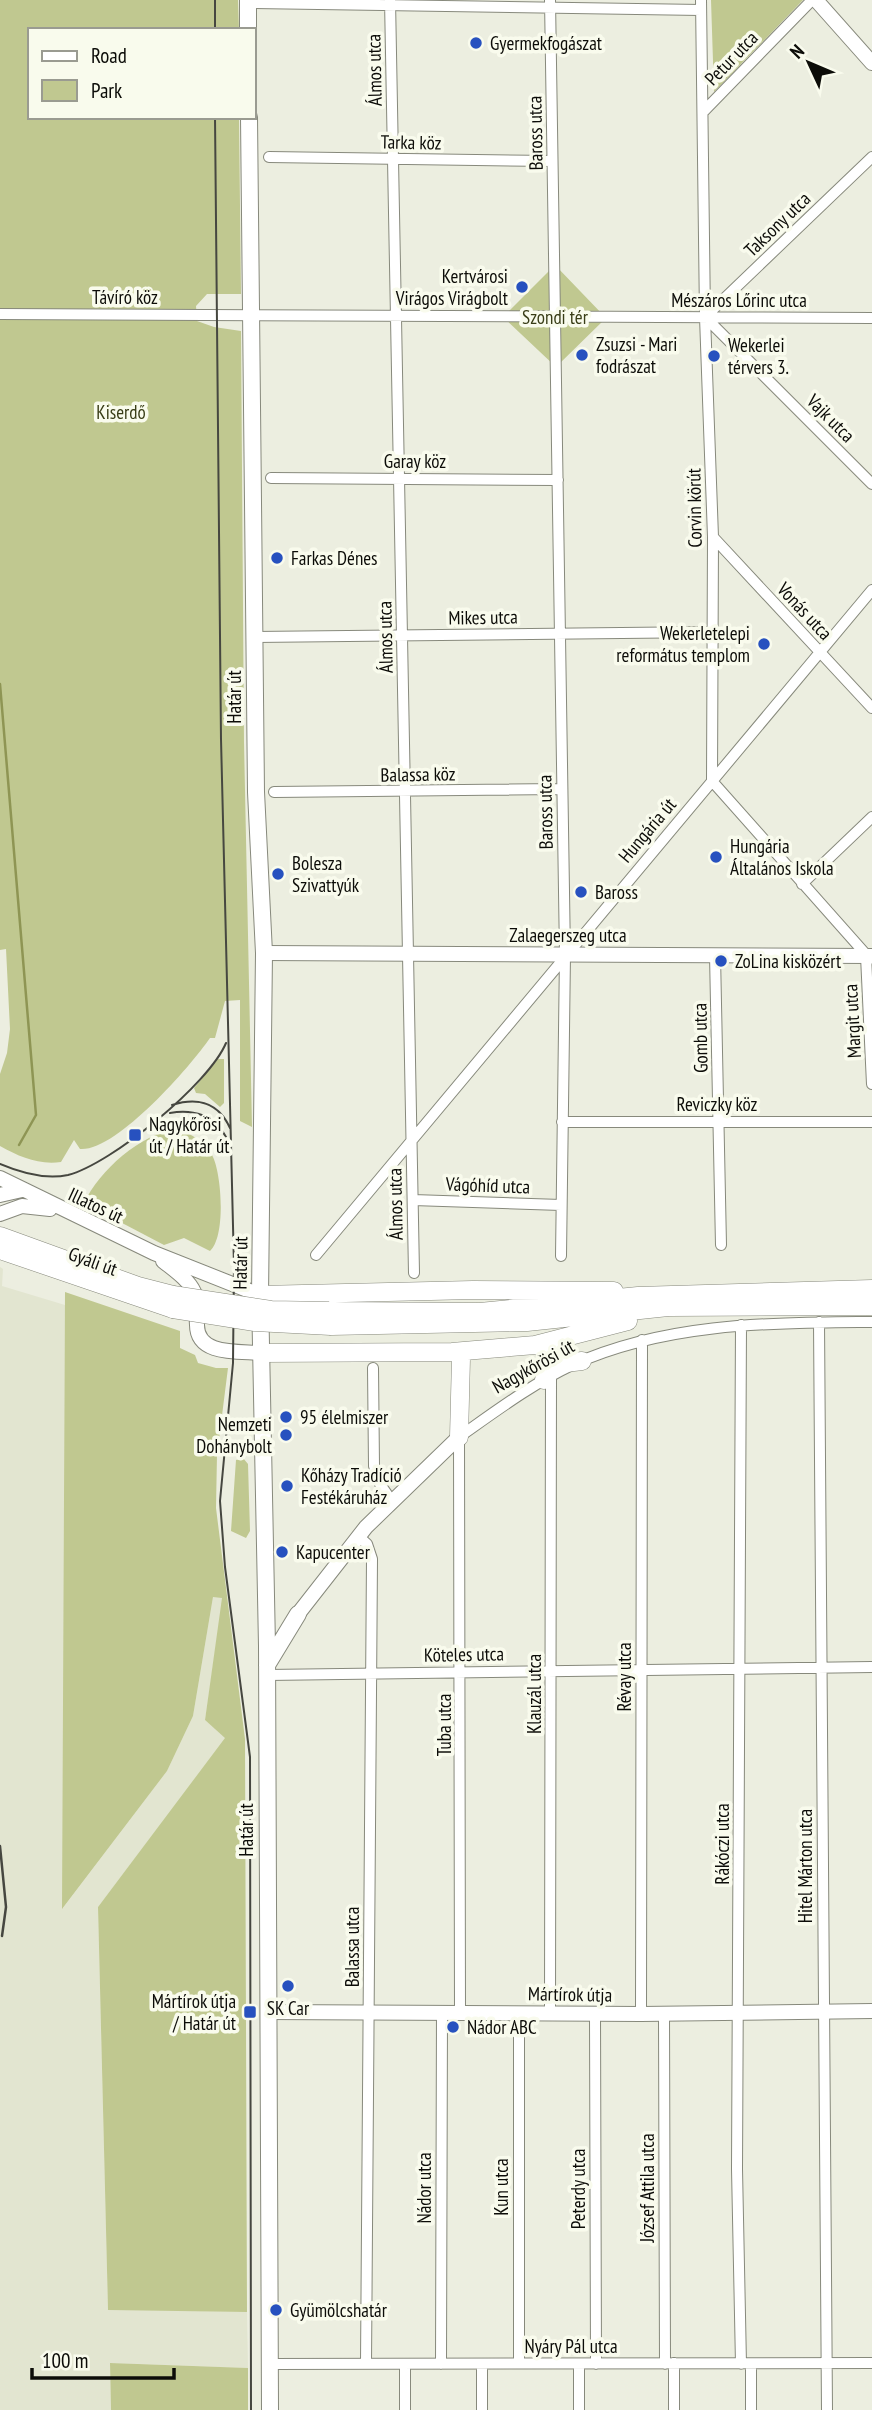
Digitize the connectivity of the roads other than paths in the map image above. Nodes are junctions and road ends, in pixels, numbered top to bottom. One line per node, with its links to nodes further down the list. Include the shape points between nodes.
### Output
1 (814, 0): 7 (street); 8 (street, Petur utca)
2 (248, 1): 3 (street); 6 (main road)
3 (390, 3): 4 (street); 12 (street, Álmos utca)
4 (550, 4): 5 (street); 13 (street, Baross utca)
5 (701, 5): 8 (street, Corvin körút)
6 (248, 28)
7 (872, 63)
8 (704, 111): 18 (street, Corvin körút)
9 (249, 119): 15 (main road, Határ út)
10 (872, 157): 18 (street, Taksony utca)
11 (269, 158): 12 (street, Tarka köz)
12 (393, 159): 13 (street, Tarka köz); 16 (street, Álmos utca)
13 (552, 161): 17 (street, Baross utca)
14 (3, 314): 15 (street, Távíró köz)
15 (251, 315): 16 (street); 29 (main road, Határ út)
16 (396, 315): 17 (street); 21 (street, Álmos utca)
17 (555, 317): 18 (street, Mészáros Lőrinc utca); 22 (street, Baross utca)
18 (705, 317): 19 (street, Mészáros Lőrinc utca); 23 (street, Vajk utca); 24 (street, Corvin körút)
19 (872, 318)
20 (271, 478): 21 (street, Garay köz)
21 (399, 479): 22 (street, Garay köz); 28 (street, Álmos utca)
22 (558, 480): 27 (street, Baross utca)
23 (872, 484)
24 (713, 537): 26 (street, Corvin körút); 30 (street, Vonás utca)
25 (872, 590): 30 (street, Hungária út)
26 (712, 632): 27 (street, Mikes utca); 32 (street, Corvin körút)
27 (560, 634): 28 (street, Mikes utca); 33 (street, Baross utca)
28 (402, 635): 29 (street, Mikes utca); 35 (street, Álmos utca)
29 (255, 637): 38 (main road, Határ út)
30 (820, 652): 31 (street, Vonás utca); 32 (street, Hungária út)
31 (872, 708)
32 (712, 781): 37 (street); 40 (street, Hungária út)
33 (561, 789): 35 (street, Balassa köz); 40 (street, Baross utca)
34 (274, 792): 35 (street, Balassa köz)
35 (405, 793): 39 (street, Álmos utca)
36 (872, 817): 37 (street)
37 (802, 884): 42 (street)
38 (264, 953): 39 (street, Zalaegerszeg utca); 64 (main road, Határ út)
39 (408, 954): 40 (street, Zalaegerszeg utca); 47 (street, Álmos utca)
40 (565, 955): 41 (street, Zalaegerszeg utca); 44 (street, Baross utca); 47 (street, Hungária út)
41 (715, 956): 42 (street, Zalaegerszeg utca); 45 (street, Gomb utca)
42 (870, 958): 43 (street, Margit utca)
43 (872, 1084)
44 (562, 1122): 45 (street, Reviczky köz); 52 (street, Baross utca)
45 (719, 1122): 46 (street, Reviczky köz); 56 (street, Gomb utca)
46 (872, 1122)
47 (411, 1137): 51 (street, Álmos utca); 60 (street, Hungária út)
48 (0, 1178): 49 (street, Illatos út)
49 (22, 1190): 50 (street); 53 (street, Illatos út)
50 (0, 1195)
51 (413, 1200): 52 (street, Vágóhíd utca); 62 (street, Álmos utca)
52 (561, 1205): 61 (street, Baross utca)
53 (61, 1211): 54 (street, via 30,1205); 59 (street, Illatos út)
54 (0, 1214)
55 (0, 1236): 58 (main road, Gyáli út)
56 (721, 1245)
57 (0, 1250): 58 (main road, Gyáli út)
58 (27, 1253): 68 (main road, Gyáli út, bridge, via 173,1302)
59 (154, 1253): 64 (street, Illatos út); 75 (street, Illatos út, via 194,1292 202,1342 217,1349)
60 (316, 1255)
61 (561, 1256)
62 (414, 1273)
63 (872, 1289): 65 (main road)
64 (260, 1295): 65 (main road, via 556,1289); 75 (main road, Határ út)
65 (638, 1296): 68 (main road, via 517,1310)
66 (872, 1306): 67 (main road, Nagykőrösi út)
67 (690, 1307): 68 (main road, Nagykőrösi út, via 527,1322); 73 (main road)
68 (330, 1318)
69 (819, 1322): 70 (street, Nagykőrösi út); 71 (street, Nagykőrösi út); 84 (street, Hitel Márton utca)
70 (872, 1322)
71 (741, 1325): 72 (street, Nagykőrösi út); 87 (street, Rákóczi utca)
72 (642, 1340): 76 (street, Nagykőrösi út); 86 (street, Révay utca)
73 (535, 1345): 74 (main road); 78 (main road, via 546,1348)
74 (465, 1350): 75 (main road); 79 (main road)
75 (261, 1353): 83 (main road, Határ út)
76 (582, 1361): 78 (main road)
77 (373, 1368): 80 (street, via 375,1472)
78 (549, 1372): 79 (street, Nagykőrösi út); 89 (street, Klauzál utca)
79 (459, 1437): 80 (street, Nagykőrösi út); 91 (street, Tuba utca)
80 (391, 1500): 81 (street, Nagykőrösi út)
81 (358, 1536): 82 (street, Nagykőrösi út); 90 (street, Balassa utca, via 367,1544 372,1559)
82 (298, 1614): 83 (main road, via 287,1623); 88 (main road)
83 (266, 1622): 88 (main road, Határ út)
84 (822, 1667): 85 (street, Köteles utca); 87 (street, Köteles utca); 92 (street, Hitel Márton utca)
85 (872, 1667)
86 (642, 1669): 87 (street, Köteles utca); 89 (street, Köteles utca); 103 (street, Révay utca)
87 (741, 1669): 101 (street, Rákóczi utca)
88 (267, 1670): 90 (street, Köteles utca); 94 (main road, Határ út)
89 (552, 1671): 91 (street, Köteles utca); 99 (street, Klauzál utca)
90 (370, 1672): 91 (street, Köteles utca); 95 (street, Balassa utca)
91 (462, 1672): 97 (street, Tuba utca)
92 (823, 2011): 93 (street, Mártírok útja); 101 (street, Mártírok útja); 107 (street, Hitel Márton utca)
93 (872, 2011)
94 (268, 2012): 95 (street, Mártírok útja); 109 (main road, Határ út)
95 (369, 2012): 96 (street, Mártírok útja); 104 (street, Balassa utca)
96 (442, 2012): 97 (street, Mártírok útja); 111 (street, Nádor utca)
97 (460, 2012): 98 (street, Mártírok útja)
98 (519, 2012): 99 (street, Mártírok útja); 105 (street, Kun utca)
99 (550, 2012): 102 (street, Mártírok útja)
100 (664, 2013): 101 (street, Mártírok útja); 103 (street, Mártírok útja); 106 (street, József Attila utca)
101 (738, 2013): 115 (street, Rákóczi utca)
102 (595, 2014): 103 (street, Mártírok útja); 114 (street, Peterdy utca)
103 (641, 2014)
104 (366, 2363): 109 (street, Nyáry Pál utca); 110 (street, Nyáry Pál utca)
105 (519, 2363): 112 (street, Nyáry Pál utca); 113 (street, Nyáry Pál utca)
106 (669, 2363): 114 (street, Nyáry Pál utca); 115 (street, Nyáry Pál utca); 120 (street, József Attila utca)
107 (827, 2363): 108 (street, Nyáry Pál utca); 115 (street, Nyáry Pál utca); 122 (street, Hitel Márton utca)
108 (872, 2363)
109 (271, 2364): 116 (main road, Határ út)
110 (405, 2364): 111 (street, Nyáry Pál utca); 117 (street)
111 (441, 2364): 112 (street, Nyáry Pál utca)
112 (482, 2364): 118 (street)
113 (579, 2364): 114 (street, Nyáry Pál utca); 119 (street)
114 (596, 2364)
115 (746, 2364): 121 (street, Rákóczi utca)
116 (270, 2410)
117 (405, 2410)
118 (482, 2410)
119 (579, 2410)
120 (674, 2410)
121 (751, 2410)
122 (827, 2410)

